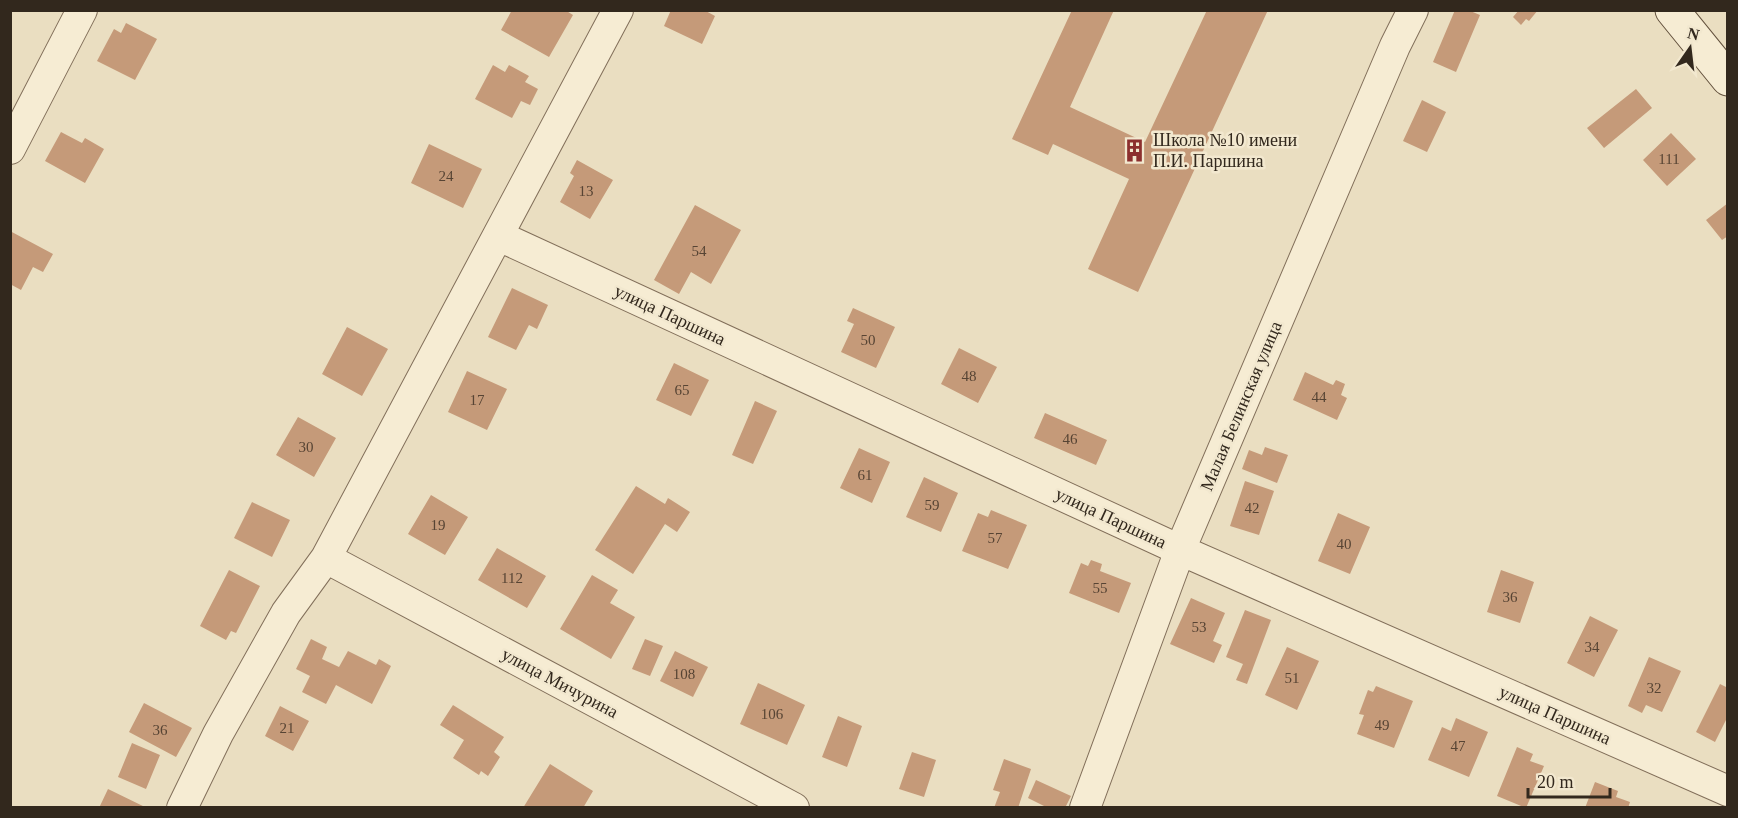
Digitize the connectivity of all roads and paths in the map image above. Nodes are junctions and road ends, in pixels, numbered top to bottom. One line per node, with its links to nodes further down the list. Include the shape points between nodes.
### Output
1 (82, 10): 6 (street)
2 (618, 10): 7 (street)
3 (1413, 10): 8 (street, Малая Белинская улица)
4 (1672, 10): 5 (main road)
5 (1728, 79)
6 (10, 148)
7 (499, 236): 8 (street, улица Паршина); 9 (street)
8 (1180, 550): 10 (street, улица Паршина); 13 (street, Малая Белинская улица)
9 (326, 558): 11 (street, via 286,613); 12 (street, улица Мичурина)
10 (1728, 791)
11 (182, 807)
12 (794, 807)
13 (1085, 807)

